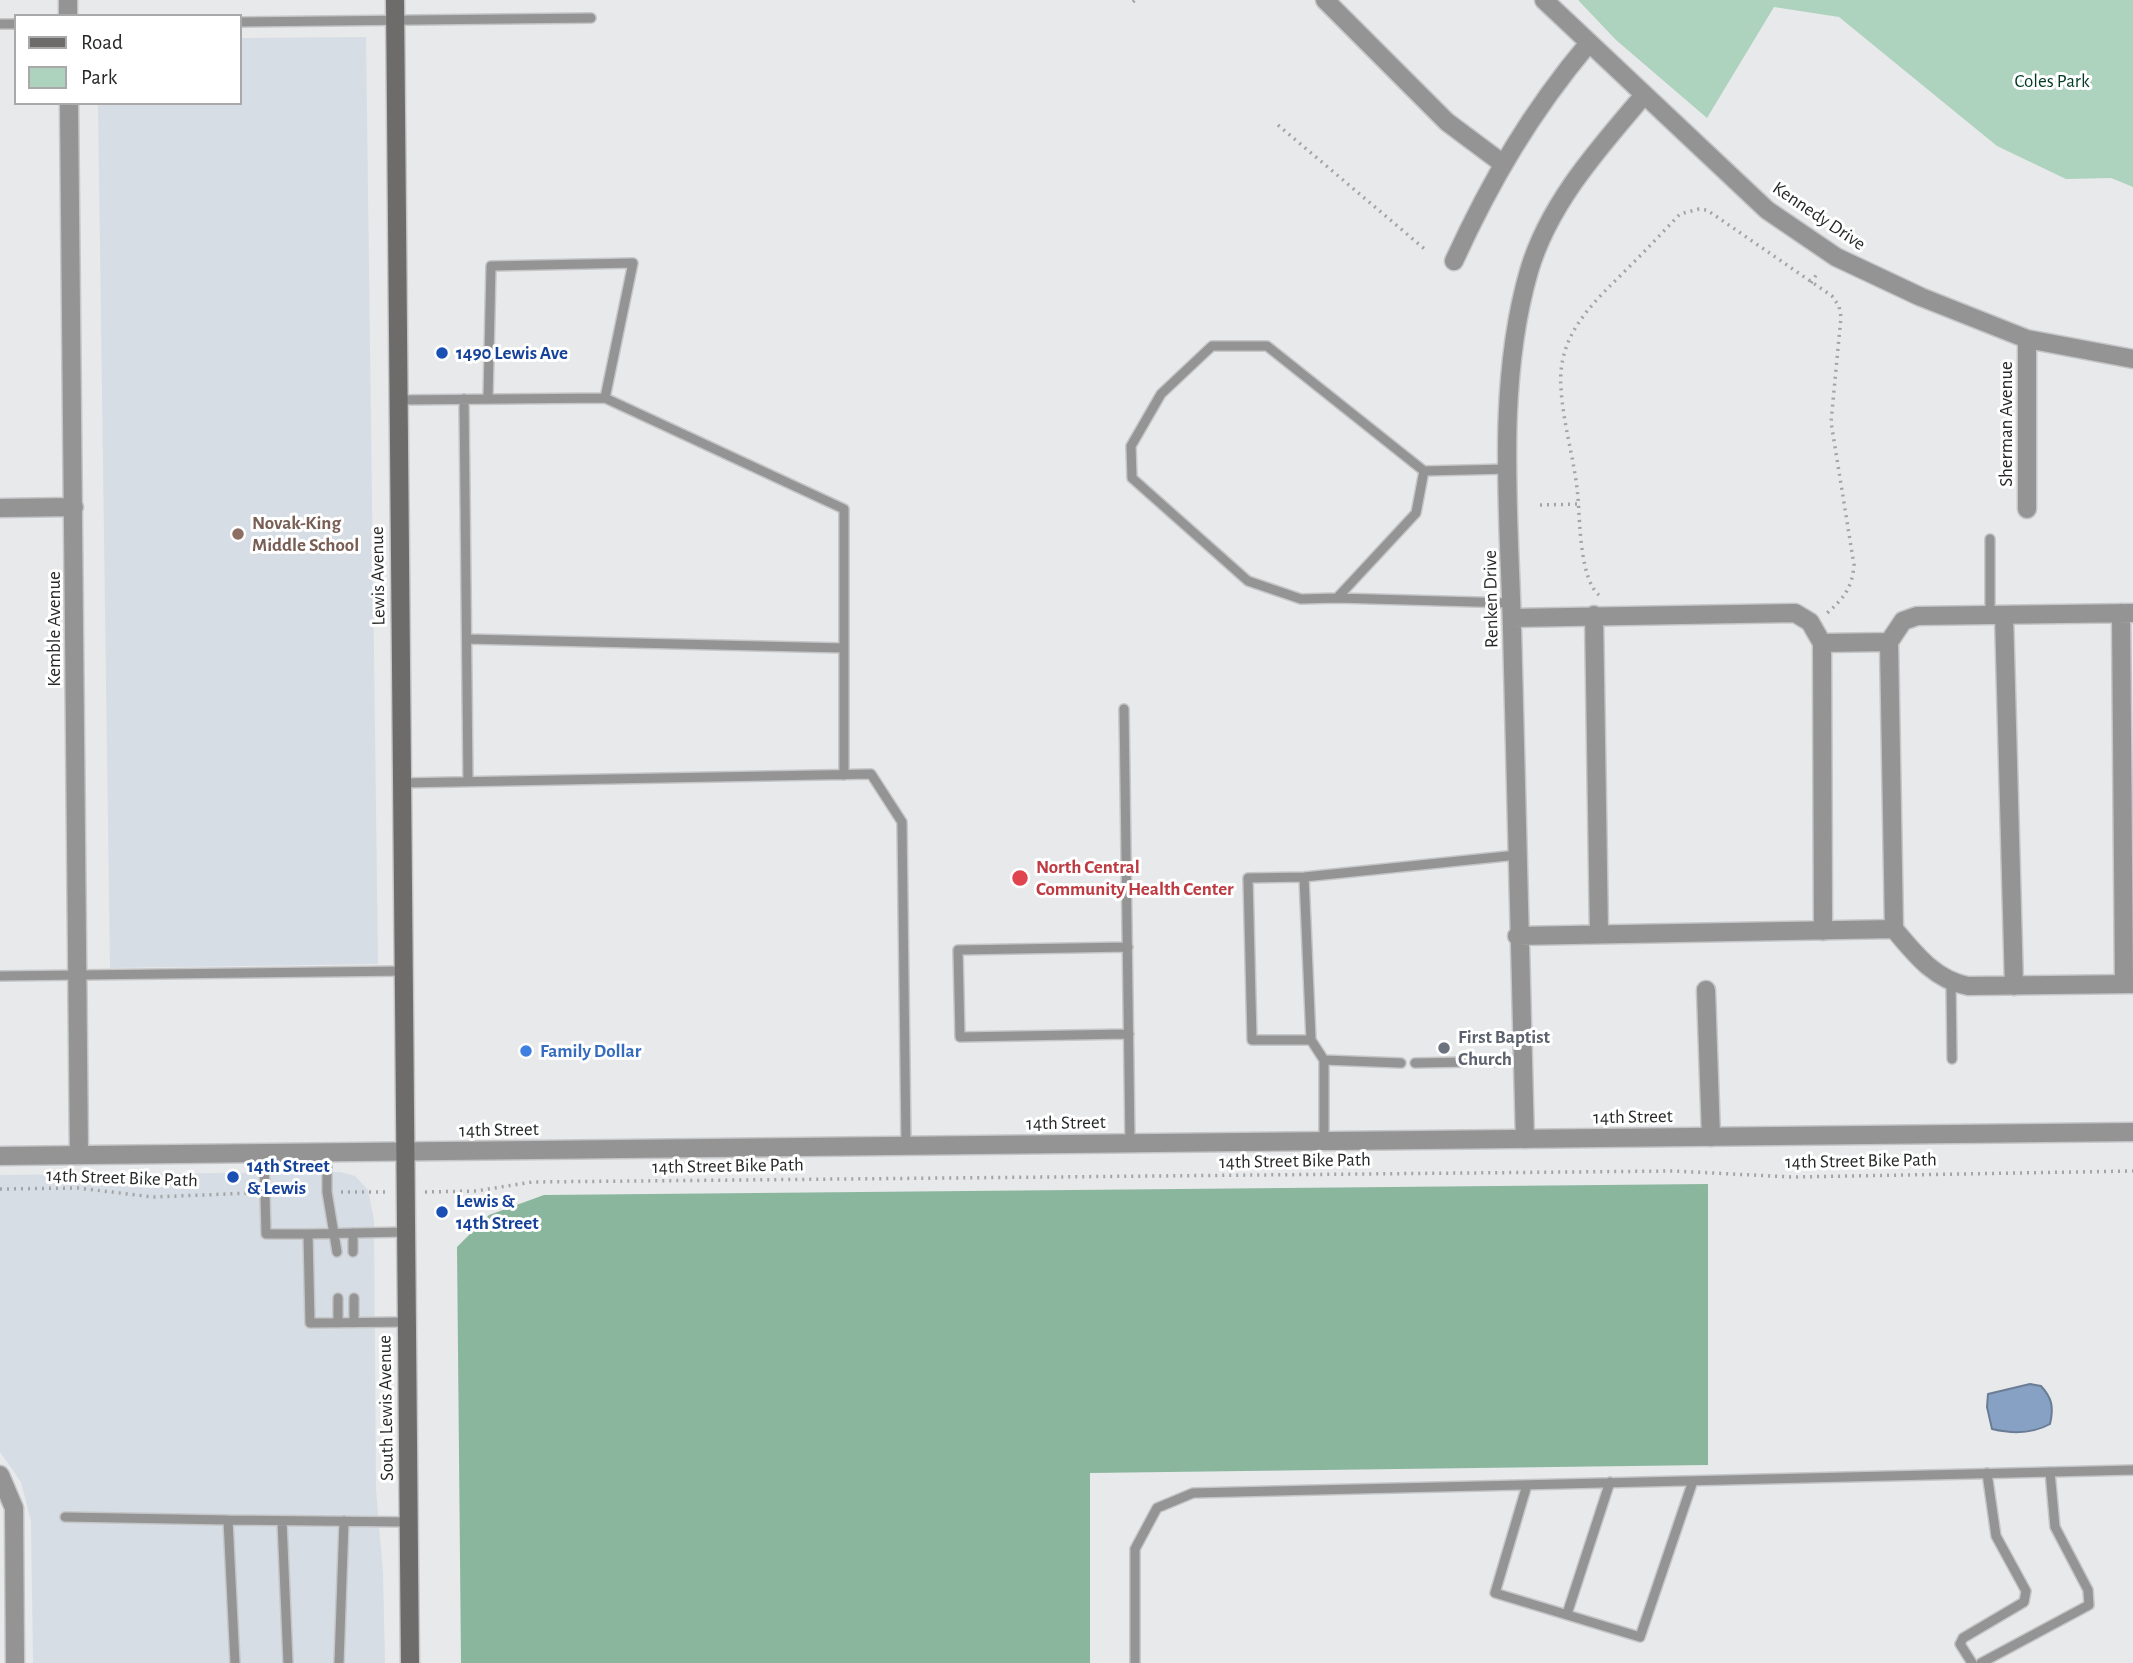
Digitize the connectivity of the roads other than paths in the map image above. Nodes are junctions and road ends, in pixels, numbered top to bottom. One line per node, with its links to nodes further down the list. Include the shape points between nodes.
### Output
1 (395, 0): 5 (main road, Lewis Avenue)
2 (1325, 0): 10 (street, via 1447,122)
3 (1544, 0): 7 (street, Kennedy Drive)
4 (591, 18): 5 (lane)
5 (395, 20): 6 (lane); 17 (main road, Lewis Avenue)
6 (242, 22)
7 (1588, 44): 8 (street, Kennedy Drive); 10 (street)
8 (1644, 95): 12 (street, Kennedy Drive, via 1767,210 1836,257); 18 (street, Renken Drive, via 1584,167 1550,222 1530,269 1515,331)
9 (69, 105): 20 (street, Kemble Avenue)
10 (1502, 163): 11 (street)
11 (1454, 261)
12 (2027, 339): 13 (street, Kennedy Drive); 22 (street, Sherman Avenue)
13 (2133, 359)
14 (604, 398): 16 (lane); 16 (lane, via 633,263 491,266); 32 (lane, via 844,509)
15 (464, 399): 16 (lane); 17 (lane); 29 (lane)
16 (488, 399)
17 (398, 400): 36 (main road, Lewis Avenue)
18 (1510, 468): 19 (lane); 25 (street, Renken Drive)
19 (1424, 471): 24 (lane, via 1416,513); 24 (lane, via 1267,346 1212,346 1161,394 1131,446 1132,478 1248,581 1301,599)
20 (74, 507): 21 (street); 45 (street, Kemble Avenue)
21 (0, 508)
22 (2027, 509)
23 (1990, 539): 28 (lane)
24 (1337, 597): 25 (lane)
25 (1512, 610): 27 (street); 37 (street, Renken Drive)
26 (2127, 613): 28 (street); 48 (street)
27 (1594, 615): 31 (street, via 1795,613 1810,622); 41 (street)
28 (1997, 615): 30 (street, via 1917,616 1903,621); 49 (street)
29 (467, 639): 32 (lane); 35 (lane)
30 (1889, 642): 31 (street); 39 (street)
31 (1822, 643): 40 (street)
32 (844, 648): 34 (lane)
33 (1124, 709): 43 (lane)
34 (845, 775): 35 (lane); 63 (lane, via 871,774 902,822)
35 (468, 781): 36 (lane)
36 (401, 783): 44 (main road, Lewis Avenue)
37 (1517, 855): 38 (lane); 42 (street, Renken Drive)
38 (1304, 877): 52 (lane); 52 (lane, via 1248,878 1252,1040)
39 (1894, 929): 40 (street); 47 (street, via 1929,968)
40 (1823, 930): 41 (street)
41 (1599, 934): 42 (street)
42 (1517, 936): 55 (street, Renken Drive)
43 (1128, 947): 51 (lane); 51 (lane, via 958,950 960,1037)
44 (404, 971): 45 (lane); 64 (main road, Lewis Avenue)
45 (78, 975): 46 (lane); 67 (street, Kemble Avenue)
46 (0, 976)
47 (1951, 983): 49 (street); 53 (lane)
48 (2129, 984): 49 (street)
49 (2014, 986)
50 (1706, 990): 59 (street)
51 (1129, 1034): 62 (lane)
52 (1311, 1040): 54 (lane)
53 (1952, 1059)
54 (1324, 1060): 56 (lane); 61 (lane)
55 (1523, 1061): 57 (lane); 60 (street, Renken Drive)
56 (1401, 1063)
57 (1415, 1063)
58 (2133, 1132): 59 (street, 14th Street)
59 (1711, 1137): 60 (street, 14th Street)
60 (1525, 1139): 61 (street, 14th Street)
61 (1324, 1142): 62 (street, 14th Street)
62 (1130, 1143): 63 (street, 14th Street)
63 (906, 1146): 64 (street, 14th Street)
64 (404, 1152): 65 (street, 14th Street); 69 (main road, South Lewis Avenue)
65 (327, 1153): 66 (street, 14th Street); 72 (lane, via 327,1192)
66 (264, 1154): 67 (street, 14th Street); 71 (lane, via 266,1234)
67 (79, 1155): 68 (street, 14th Street)
68 (0, 1156)
69 (406, 1232): 70 (lane); 78 (main road, South Lewis Avenue)
70 (353, 1233): 72 (lane); 74 (lane)
71 (307, 1234): 72 (lane); 79 (lane, via 310,1323)
72 (335, 1234): 73 (lane)
73 (337, 1252)
74 (353, 1252)
75 (338, 1298): 79 (lane)
76 (354, 1298): 77 (lane)
77 (354, 1322): 78 (lane); 79 (lane)
78 (407, 1322): 91 (main road, South Lewis Avenue)
79 (338, 1323)
80 (2133, 1470): 81 (lane)
81 (2050, 1472): 82 (lane); 100 (lane, via 2055,1527 2088,1590 2088,1605)
82 (1987, 1473): 84 (lane); 99 (lane, via 1996,1536 2025,1591 2024,1602 1963,1638 1960,1644)
83 (0, 1475): 93 (street, via 14,1508)
84 (1693, 1480): 85 (lane); 92 (lane, via 1640,1637)
85 (1610, 1482): 86 (lane); 92 (lane)
86 (1527, 1485): 92 (lane, via 1495,1593); 98 (lane, via 1193,1493 1157,1508 1135,1549)
87 (65, 1517): 88 (lane)
88 (228, 1520): 89 (lane); 94 (lane)
89 (282, 1521): 90 (lane); 95 (lane)
90 (344, 1521): 91 (lane); 96 (lane)
91 (409, 1522): 97 (main road, South Lewis Avenue)
92 (1567, 1614)
93 (15, 1663)
94 (235, 1663)
95 (288, 1663)
96 (339, 1663)
97 (410, 1663)
98 (1135, 1663)
99 (1972, 1663)
100 (1981, 1663)

